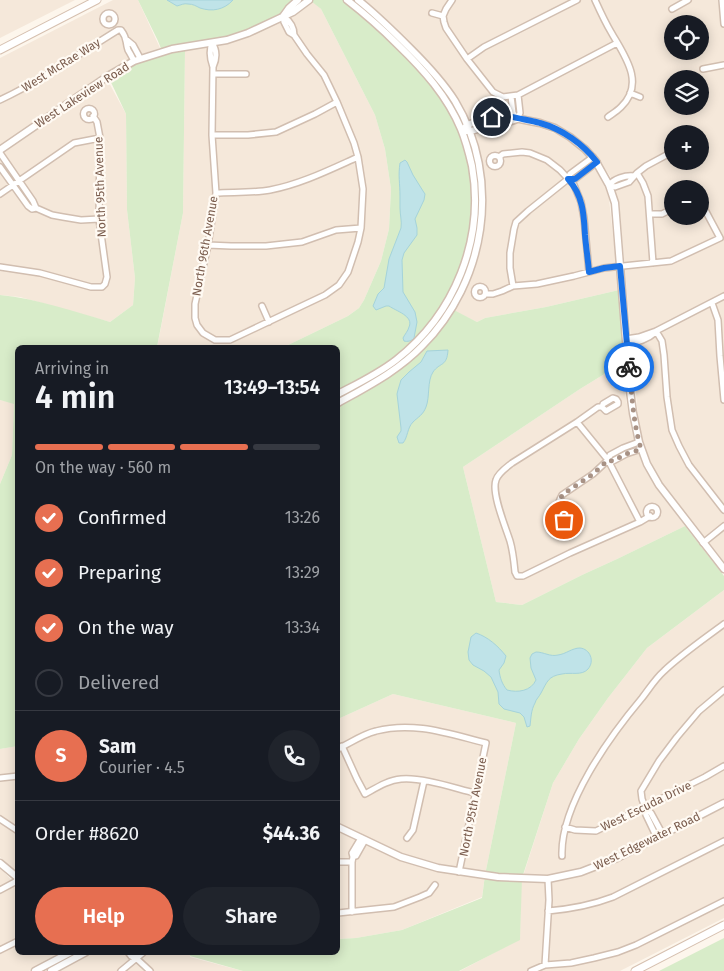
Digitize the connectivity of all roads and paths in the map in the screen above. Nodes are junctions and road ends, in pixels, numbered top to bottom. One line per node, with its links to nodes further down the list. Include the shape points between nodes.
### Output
1 (97, 0): 20 (main road)
2 (298, 0): 13 (street, West Lakeview Road)
3 (309, 0): 13 (street, West Lakeview Road)
4 (347, 0): 36 (street, via 432,80)
5 (358, 0): 36 (street, via 438,78 454,101)
6 (452, 0): 14 (street)
7 (577, 0): 21 (street, via 484,47)
8 (595, 0): 19 (street)
9 (688, 0): 11 (street)
10 (722, 0): 15 (street)
11 (672, 8)
12 (432, 13): 14 (street)
13 (283, 16): 18 (street, West Lakeview Road, via 248,33); 32 (street, via 324,75)
14 (443, 16): 21 (street, via 446,28)
15 (724, 24)
16 (112, 25): 17 (street)
17 (118, 31): 22 (street, via 127,40 127,47); 31 (street, West McRae Way)
18 (212, 42): 22 (street, West Lakeview Road, via 172,48); 25 (street, North 96th Avenue)
19 (617, 43): 27 (street, via 632,74); 28 (street)
20 (0, 50)
21 (467, 59): 29 (street, via 493,92)
22 (137, 60): 39 (street, West Lakeview Road, via 108,76)
23 (724, 65): 24 (street)
24 (703, 69)
25 (213, 74): 26 (street); 37 (street, North 96th Avenue)
26 (246, 74)
27 (630, 93): 30 (street); 34 (street, via 622,106)
28 (518, 95): 29 (street); 35 (street, via 520,113)
29 (511, 96): 35 (street, via 513,113)
30 (640, 97)
31 (0, 100)
32 (337, 102): 37 (street, via 276,132); 41 (street)
33 (94, 116): 38 (street, North 95th Avenue)
34 (608, 117)
35 (517, 118): 36 (street); 43 (street, via 540,123 570,136)
36 (466, 129): 72 (street, via 474,176 475,218 459,281 438,316 417,341 385,368)
37 (212, 135): 50 (street, North 96th Avenue)
38 (100, 138): 47 (street, via 74,143); 56 (street, North 95th Avenue)
39 (0, 152): 47 (street)
40 (664, 156): 45 (street)
41 (358, 157): 50 (street, via 293,184 268,190); 57 (street, via 363,189)
42 (499, 157): 46 (street, via 530,153 547,160)
43 (595, 160): 46 (street, via 570,174); 49 (street)
44 (0, 167): 48 (street)
45 (635, 175): 49 (street, via 622,186); 54 (street, via 643,183)
46 (568, 179): 62 (street, via 581,202); 63 (street, via 516,222 510,253)
47 (19, 181): 48 (street); 52 (street)
48 (12, 185): 51 (street); 52 (street, via 28,206)
49 (609, 185): 60 (street, via 614,203)
50 (216, 193): 58 (street, North 96th Avenue)
51 (0, 194)
52 (36, 208): 56 (street, via 52,215 80,220)
53 (664, 213): 54 (street)
54 (650, 214): 59 (street)
55 (709, 217): 59 (street, via 720,238 671,261)
56 (99, 219): 61 (street, North 95th Avenue, via 107,277 102,287)
57 (361, 228): 58 (street, via 336,230 302,242 266,246); 68 (street, via 348,272 339,285)
58 (208, 245): 68 (street, North 96th Avenue, via 195,304 195,318 203,333 216,340 230,340)
59 (653, 263): 60 (street)
60 (620, 266): 62 (street); 70 (street)
61 (0, 267)
62 (589, 272): 63 (street)
63 (513, 286): 64 (street, via 502,292)
64 (486, 294)
65 (724, 296): 66 (street)
66 (712, 302): 69 (street); 71 (street, via 718,320)
67 (262, 306): 68 (street)
68 (269, 322)
69 (656, 332): 70 (street); 78 (street, via 662,341 672,430 689,465)
70 (626, 342): 76 (street, via 633,413)
71 (722, 356): 73 (street)
72 (342, 395)
73 (724, 400)
74 (602, 408): 75 (street, via 598,407)
75 (577, 422): 77 (street); 81 (street, via 512,463 496,480 496,495 517,576)
76 (640, 445): 77 (street, via 617,451); 83 (street, via 659,486)
77 (608, 460): 79 (street, via 562,495); 81 (street)
78 (724, 510)
79 (558, 512)
80 (650, 516): 81 (street)
81 (640, 522)
82 (724, 526): 83 (street)
83 (703, 543): 84 (street)
84 (724, 569)
85 (724, 624): 96 (street, via 662,672 623,720 582,785)
86 (724, 690): 94 (street, via 699,711 659,761 641,791)
87 (340, 748): 91 (street, via 365,794 391,781); 92 (street, North 95th Avenue, via 374,731 398,726 418,727 486,743)
88 (724, 766): 94 (street, West Escuda Drive)
89 (15, 776): 90 (street)
90 (0, 778)
91 (424, 781): 92 (street); 101 (street, via 413,830)
92 (475, 793): 107 (street, North 95th Avenue)
93 (724, 803): 99 (street, West Edgewater Road)
94 (645, 807): 96 (street, West Escuda Drive, via 596,831); 99 (street, via 651,813)
95 (0, 818): 97 (street)
96 (565, 827): 103 (street)
97 (15, 829)
98 (340, 829): 100 (street, West Edgewater Road)
99 (660, 837): 109 (street, West Edgewater Road, via 581,872)
100 (363, 838): 104 (street); 107 (street, West Edgewater Road, via 401,857)
101 (407, 838)
102 (724, 841): 115 (street, via 613,897 578,908)
103 (562, 856)
104 (353, 858): 105 (street); 114 (street)
105 (340, 861)
106 (0, 863): 108 (street)
107 (459, 872): 109 (street, West Edgewater Road)
108 (15, 876)
109 (548, 879): 115 (street)
110 (15, 882): 112 (street)
111 (434, 885): 114 (street, via 429,893 394,907)
112 (0, 890)
113 (724, 901): 126 (street, via 618,952 571,963)
114 (352, 912): 116 (street)
115 (548, 912): 126 (street)
116 (340, 913)
117 (724, 925): 132 (main road)
118 (15, 942): 119 (street)
119 (0, 950)
120 (70, 955): 124 (street)
121 (130, 955): 125 (street)
122 (136, 955): 125 (street)
123 (141, 955): 125 (street)
124 (62, 958): 127 (street); 128 (street)
125 (138, 959): 129 (street); 130 (street)
126 (546, 964): 131 (street)
127 (35, 971)
128 (51, 971)
129 (121, 971)
130 (150, 971)
131 (531, 971)
132 (635, 971)

